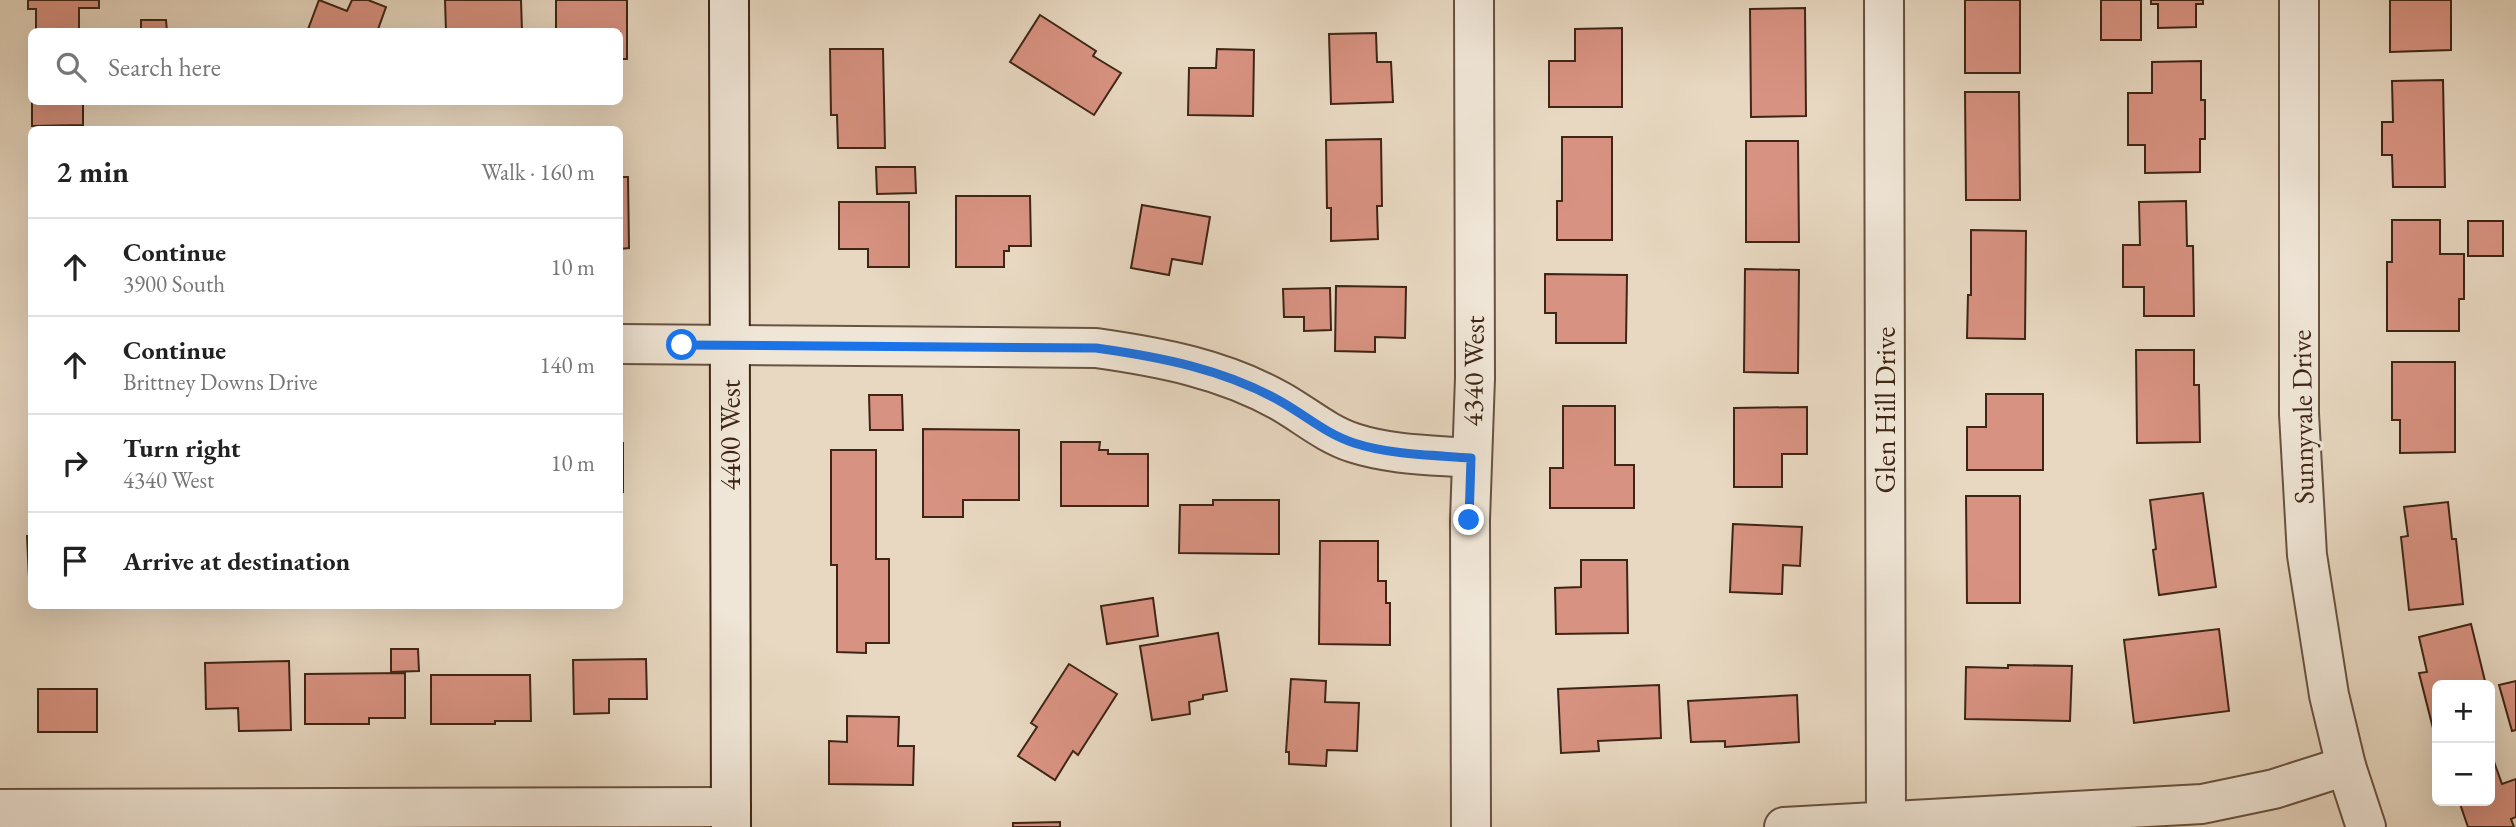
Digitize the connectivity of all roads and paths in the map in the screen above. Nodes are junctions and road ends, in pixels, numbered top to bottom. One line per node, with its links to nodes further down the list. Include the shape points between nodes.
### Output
1 (729, 0): 6 (street, 4400 West)
2 (1474, 0): 7 (street, 4340 West)
3 (1884, 0): 11 (street, Glen Hill Drive)
4 (2299, 0): 8 (street, Sunnyvale Drive, via 2302,485 2317,626)
5 (623, 344): 6 (street)
6 (730, 346): 7 (street, via 1096,348 1162,358 1231,378 1353,443 1388,451); 10 (street, 4400 West)
7 (1471, 458): 12 (street, 4340 West)
8 (2346, 766): 11 (street, via 2274,789 2202,804); 14 (street, Sunnyvale Drive)
9 (0, 809): 10 (street)
10 (731, 817)
11 (1886, 820): 13 (street)
12 (1471, 827)
13 (1784, 827)
14 (2366, 827)

